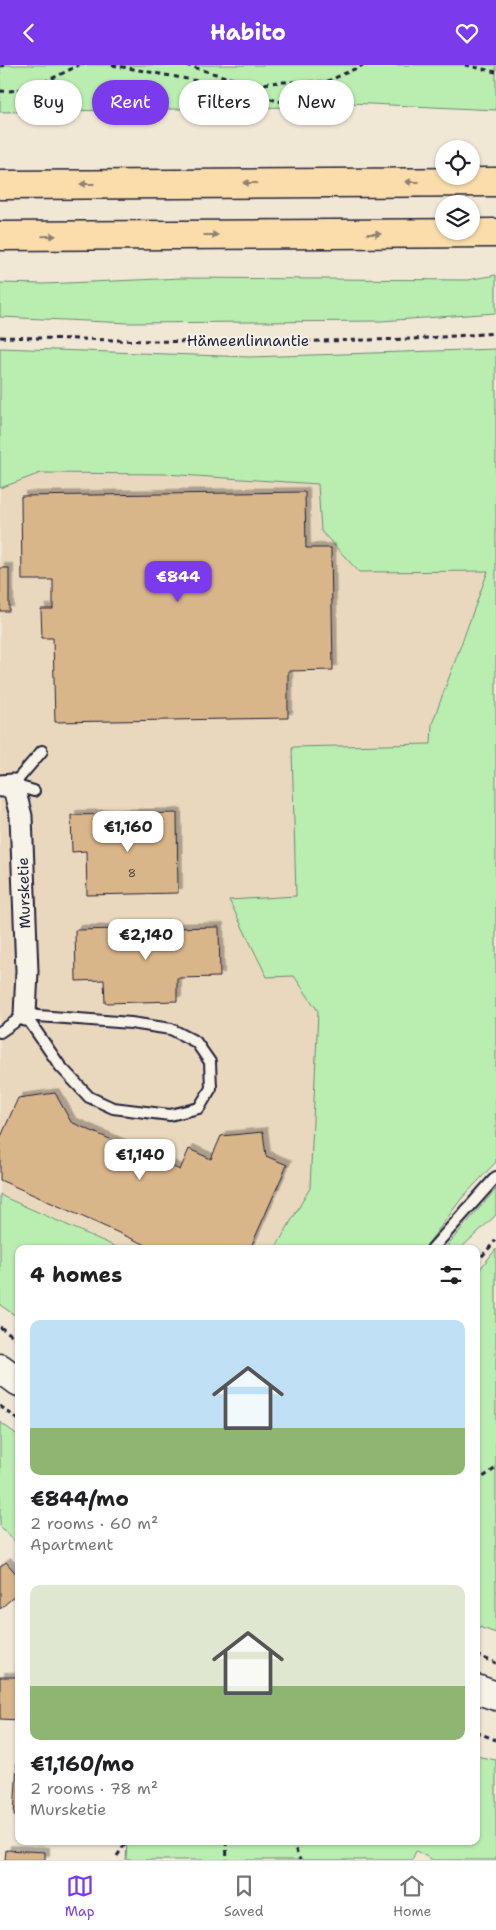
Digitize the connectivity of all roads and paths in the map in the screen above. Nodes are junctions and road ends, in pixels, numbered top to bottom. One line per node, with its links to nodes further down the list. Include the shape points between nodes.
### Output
1 (9, 65): 7 (path)
2 (79, 65): 9 (path, via 50,80 12,92)
3 (112, 65): 10 (path, via 200,80)
4 (186, 65): 5 (path, via 252,85 326,82)
5 (363, 65)
6 (465, 65): 8 (path)
7 (0, 66)
8 (496, 72)
9 (0, 91)
10 (279, 101)
11 (496, 182): 12 (main road, one-way to 12)
12 (0, 185)
13 (496, 233): 14 (main road, one-way to 13)
14 (0, 236)
15 (496, 333): 16 (path, Hämeenlinnantie, via 413,339 231,343)
16 (0, 337)
17 (42, 751): 18 (lane)
18 (7, 785): 19 (lane); 20 (street, Mursketie, via 21,816 27,971)
19 (34, 791)
20 (25, 1015): 20 (lane, via 60,1066 89,1097 112,1108 170,1115 199,1108 211,1088 210,1061 196,1042 170,1029); 21 (lane)
21 (0, 1032)
22 (496, 1177): 24 (lane)
23 (496, 1241): 25 (path)
24 (436, 1245)
25 (480, 1259)
26 (0, 1327): 27 (path)
27 (15, 1337)
28 (0, 1368): 29 (main road)
29 (15, 1379)
30 (0, 1406): 31 (path)
31 (15, 1417)
32 (496, 1468): 33 (path)
33 (480, 1479)
34 (480, 1657): 35 (path)
35 (496, 1663)
36 (480, 1690): 37 (main road)
37 (496, 1696)
38 (480, 1734): 39 (path)
39 (496, 1740)
40 (124, 1845): 43 (path)
41 (226, 1845): 44 (path)
42 (294, 1845): 45 (path)
43 (117, 1856)
44 (226, 1860)
45 (300, 1860)

